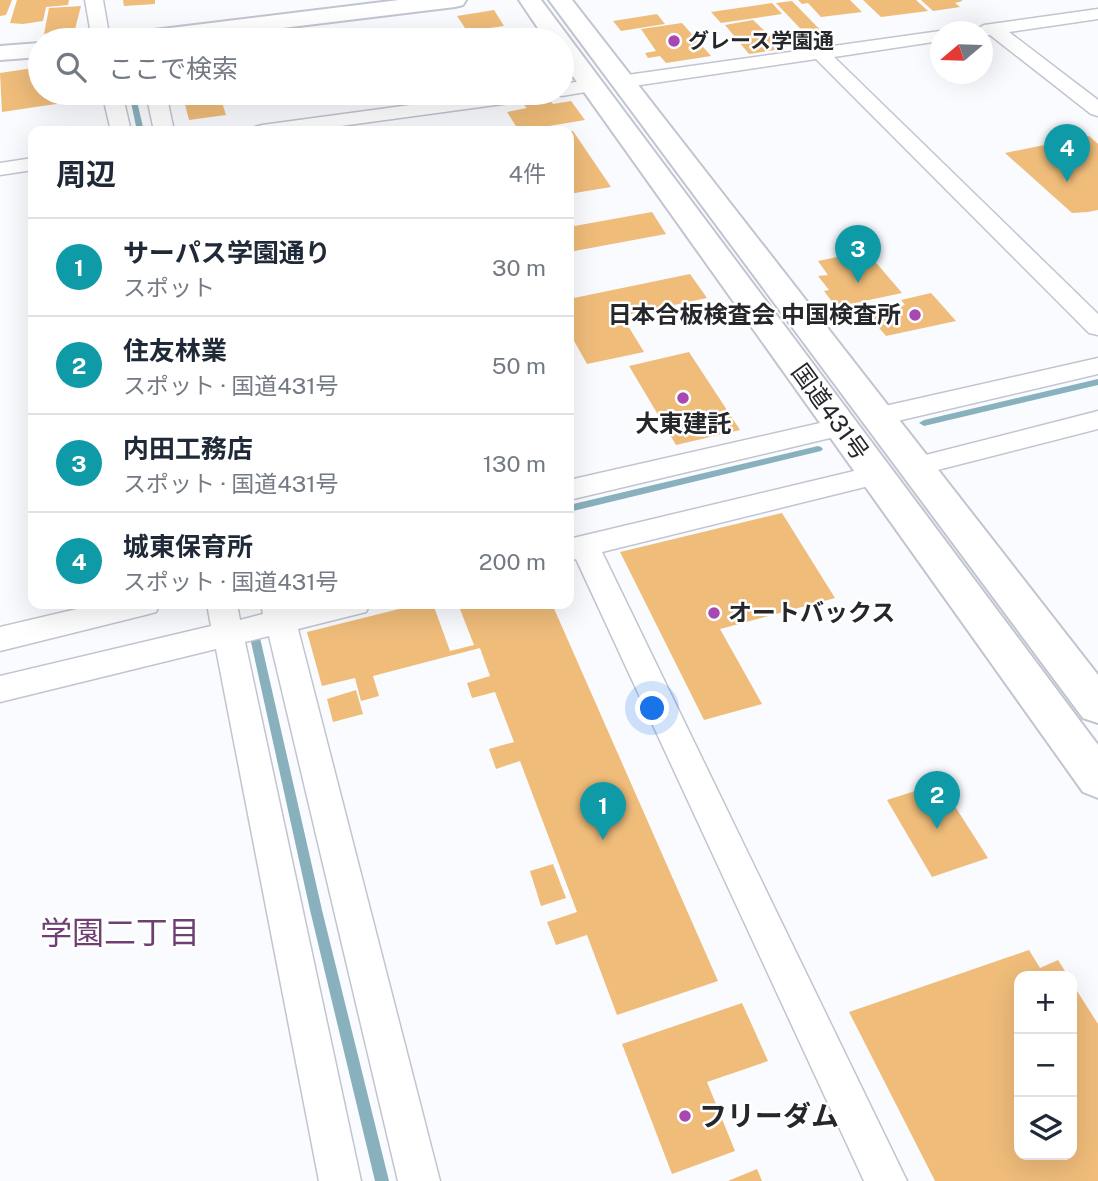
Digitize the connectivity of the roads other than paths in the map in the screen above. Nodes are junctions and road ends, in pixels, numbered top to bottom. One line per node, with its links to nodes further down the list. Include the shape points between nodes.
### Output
1 (94, 0): 6 (street)
2 (455, 0): 7 (main road)
3 (530, 0): 8 (main road)
4 (560, 0): 9 (main road, 国道431号)
5 (1098, 14): 10 (street)
6 (98, 28)
7 (234, 28)
8 (550, 28)
9 (570, 28)
10 (994, 29): 21 (street)
11 (930, 37): 15 (street)
12 (574, 39): 17 (main road, 国道431号)
13 (28, 51): 14 (main road)
14 (0, 53)
15 (820, 53): 17 (street); 28 (street)
16 (574, 62): 17 (main road, 国道431号)
17 (591, 86): 30 (main road, 国道431号); 32 (main road, 国道431号)
18 (115, 105): 23 (street)
19 (159, 105): 24 (street)
20 (478, 105): 22 (street)
21 (1098, 110)
22 (384, 123): 25 (street)
23 (120, 126)
24 (163, 126)
25 (338, 126)
26 (28, 165): 27 (street)
27 (0, 169)
28 (1098, 328)
29 (1098, 366): 30 (street)
30 (876, 417): 33 (main road, 国道431号)
31 (1098, 420): 33 (street)
32 (842, 427): 34 (main road, 国道431号); 35 (street)
33 (914, 467): 43 (main road, 国道431号)
34 (875, 475): 36 (street); 44 (main road, 国道431号)
35 (574, 489)
36 (576, 548): 47 (street)
37 (124, 609): 41 (street)
38 (312, 609): 39 (street)
39 (278, 613): 40 (street); 46 (street)
40 (224, 619): 42 (street); 45 (street)
41 (0, 639)
42 (0, 689)
43 (1098, 706)
44 (1098, 779)
45 (340, 1181)
46 (419, 1181)
47 (886, 1181)

